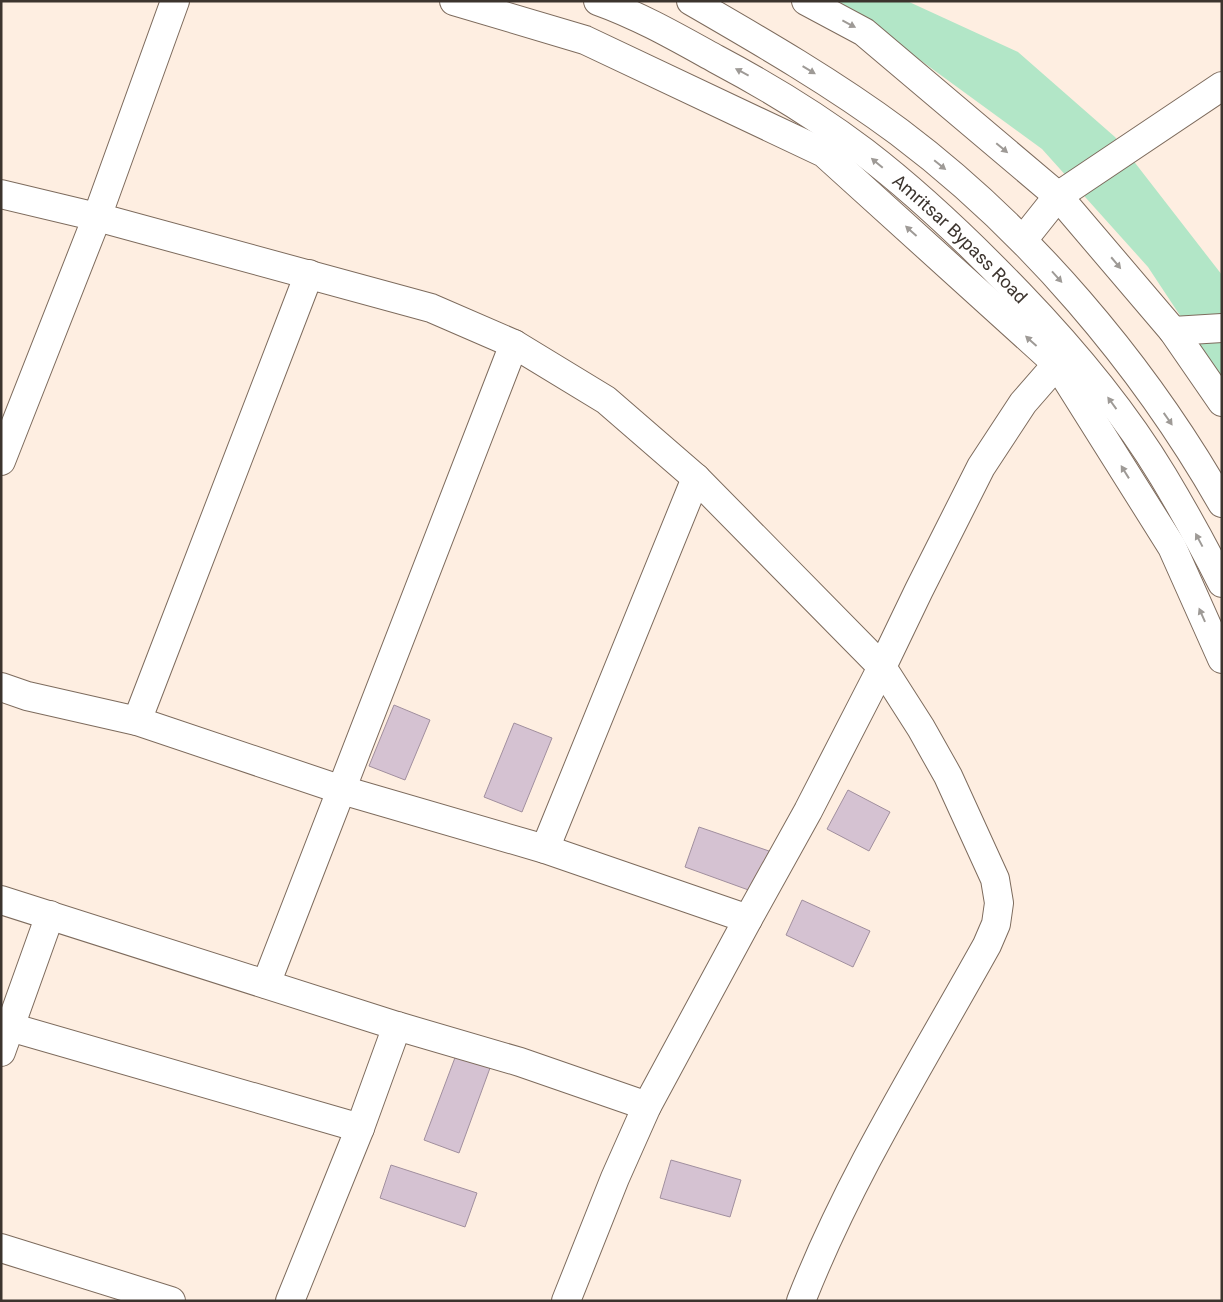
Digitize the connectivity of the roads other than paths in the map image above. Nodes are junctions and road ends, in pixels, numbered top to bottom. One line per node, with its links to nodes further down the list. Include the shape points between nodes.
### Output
1 (174, 1): 9 (main road)
2 (454, 1): 15 (main road, one-way to 2, via 824,153 585,40)
3 (598, 1): 20 (main road, Amritsar Bypass Road, one-way to 3, via 1162,474 1096,381 1061,337 989,262 864,152 806,112 759,82 677,38 619,8)
4 (691, 1): 10 (main road, one-way to 10, via 818,76 898,132 957,179)
5 (806, 1): 8 (main road, one-way to 8, via 864,32)
6 (1222, 86): 8 (main road)
7 (1, 194): 9 (main road)
8 (1058, 196): 10 (main road); 13 (main road, one-way to 13)
9 (97, 217): 11 (main road); 17 (main road)
10 (1023, 240): 19 (main road, one-way to 19, via 1124,358 1199,463)
11 (309, 274): 14 (main road, via 431,308); 24 (main road)
12 (1222, 328): 13 (main road)
13 (1173, 330): 16 (main road)
14 (514, 344): 18 (main road, via 606,400); 25 (main road)
15 (1057, 364): 21 (main road, one-way to 15, via 1172,547); 22 (main road, via 1023,403 981,466)
16 (1222, 402)
17 (1, 461)
18 (696, 478): 22 (main road); 26 (main road)
19 (1222, 503)
20 (1222, 584)
21 (1222, 659)
22 (882, 667): 29 (main road); 40 (main road, via 948,776 995,879 999,902 996,924 987,945 866,1160)
23 (1, 687): 24 (main road)
24 (137, 721): 25 (main road)
25 (342, 790): 26 (main road); 30 (main road)
26 (545, 849): 29 (main road)
27 (1, 900): 28 (main road)
28 (50, 915): 30 (main road); 32 (main road)
29 (748, 919): 34 (main road)
30 (266, 984): 31 (main road)
31 (397, 1026): 34 (main road, via 520,1062); 35 (main road)
32 (10, 1027): 33 (main road); 35 (main road)
33 (1, 1052)
34 (647, 1106): 39 (main road)
35 (360, 1128): 38 (main road)
36 (1, 1248): 37 (main road)
37 (171, 1301)
38 (290, 1301)
39 (566, 1301)
40 (801, 1301)

